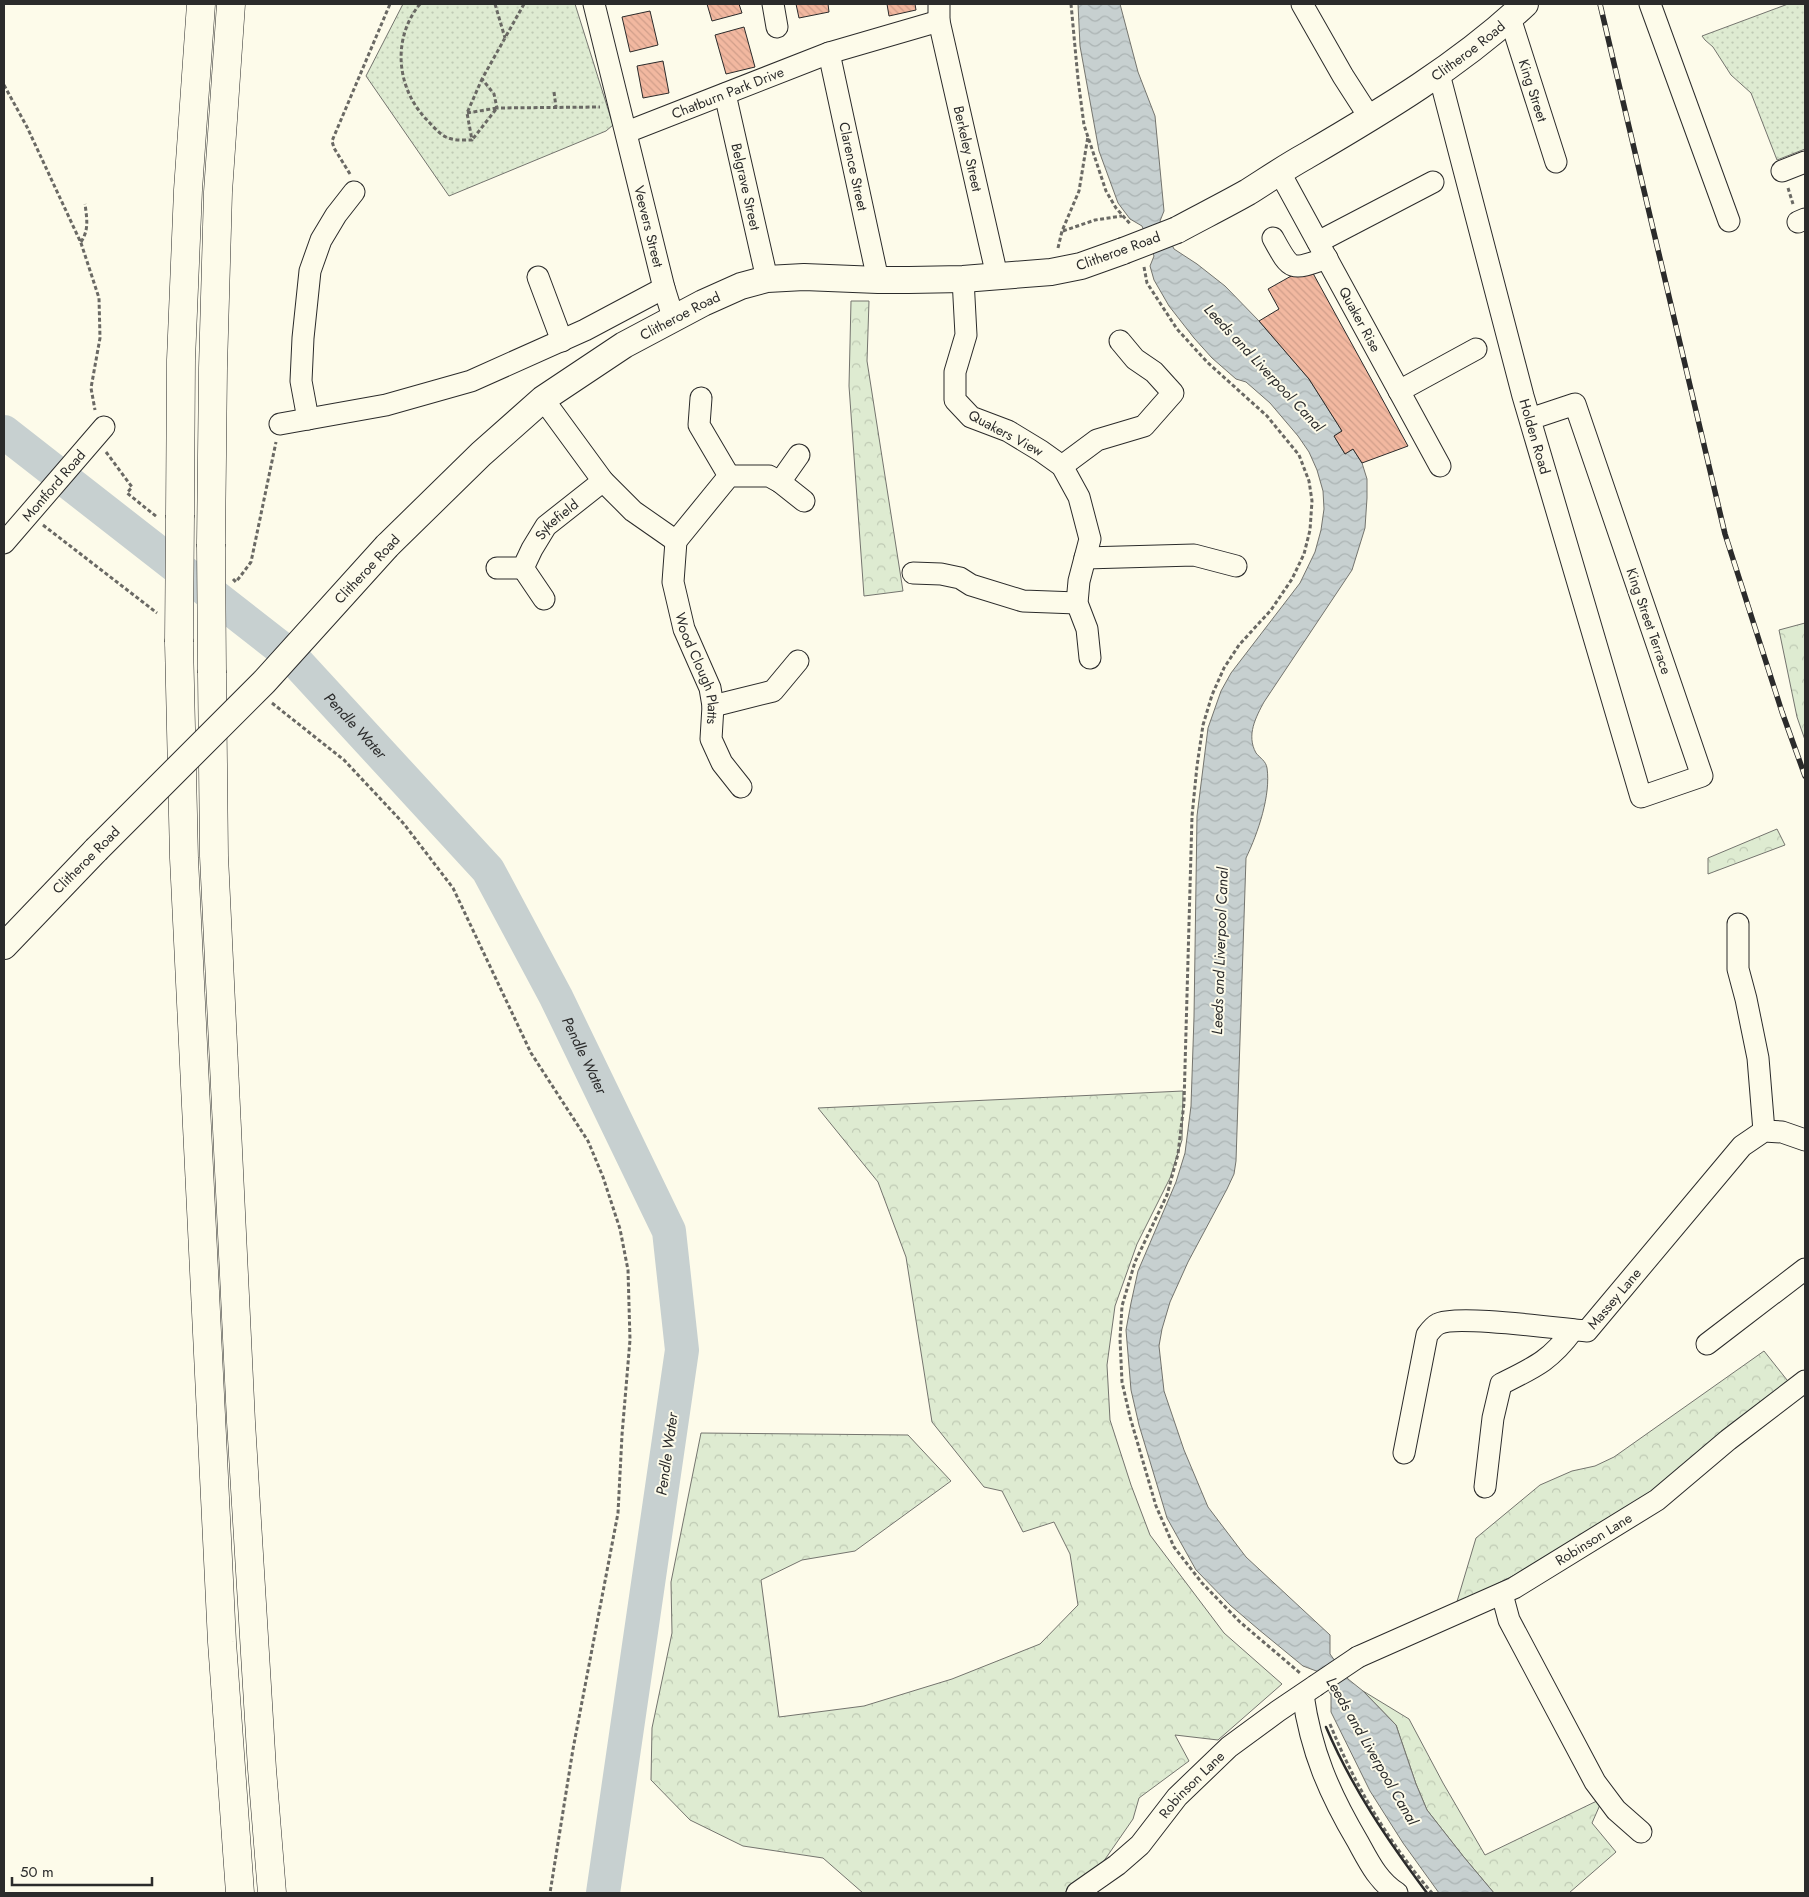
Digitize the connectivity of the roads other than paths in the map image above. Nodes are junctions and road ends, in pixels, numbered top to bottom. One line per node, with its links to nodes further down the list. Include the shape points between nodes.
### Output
1 (201, 4): 75 (highway, bridge, via 188,190 181,360 179,642 184,858 222,1642)
2 (231, 4): 76 (highway, bridge, via 218,192 213,368 214,856 239,1392)
3 (594, 4): 14 (street)
4 (773, 4): 9 (street)
5 (1302, 4): 13 (street)
6 (1650, 4): 21 (street)
7 (1518, 11): 11 (main road, Clitheroe Road); 15 (street, King Street)
8 (939, 12): 10 (street, Chatburn Park Drive); 24 (street, Berkeley Street)
9 (777, 27)
10 (829, 53): 12 (street, Chatburn Park Drive); 28 (street, Clarence Street)
11 (1439, 74): 13 (main road, Clitheroe Road); 38 (street, Holden Road)
12 (725, 94): 14 (street, Chatburn Park Drive); 26 (street, Belgrave Street)
13 (1370, 118): 17 (main road, Clitheroe Road)
14 (626, 132): 29 (street, Veevers Street)
15 (1556, 162)
16 (1805, 162): 18 (street)
17 (1279, 171): 23 (street, Quaker Rise); 24 (main road, Clitheroe Road, bridge, via 1135,256 1051,272)
18 (1782, 171)
19 (1433, 182): 23 (street)
20 (354, 192): 37 (street, via 321,240 310,271 301,381)
21 (1729, 222)
22 (1273, 238): 23 (street, via 1286,262 1296,266)
23 (1322, 250): 34 (street, Quaker Rise)
24 (997, 276): 27 (main road, Clitheroe Road)
25 (538, 277): 32 (street)
26 (768, 279): 28 (main road, Clitheroe Road); 30 (main road, Clitheroe Road, via 741,286)
27 (962, 279): 28 (main road, Clitheroe Road); 42 (street, Quakers View, via 966,335 955,372 955,400 970,417 1008,431)
28 (878, 280)
29 (664, 288): 30 (street, Veevers Street); 32 (street)
30 (674, 320): 36 (main road, Clitheroe Road, via 624,345)
31 (1120, 340): 42 (street, via 1134,359 1154,372 1173,393 1144,426 1097,440)
32 (562, 341): 37 (street, via 471,382 386,405)
33 (1476, 349): 34 (street)
34 (1400, 391): 43 (street, Quaker Rise)
35 (701, 398): 44 (street, via 699,425)
36 (543, 399): 45 (street); 63 (main road, Clitheroe Road, bridge, via 387,546 264,682)
37 (308, 419): 39 (street)
38 (1530, 419): 61 (street, Holden Road); 61 (street, King Street Terrace, via 1575,404 1702,776)
39 (280, 424)
40 (104, 427): 49 (street, Montford Road)
41 (798, 455): 46 (street)
42 (1062, 466): 50 (street, Quakers View, via 1079,497 1090,539)
43 (1440, 466)
44 (729, 476): 46 (street, via 769,476); 48 (street)
45 (603, 481): 48 (street, via 633,511); 53 (street, Sykefield, via 546,526)
46 (780, 482): 47 (street)
47 (804, 500)
48 (676, 541): 59 (street, Wood Clough Platts, via 674,582 684,629 710,688)
49 (4, 542)
50 (1086, 558): 51 (street, via 1194,555); 56 (street, Quakers View)
51 (1236, 566)
52 (497, 568): 53 (street)
53 (523, 568): 55 (street)
54 (913, 573): 56 (street, via 960,578 971,585 1023,601)
55 (544, 599)
56 (1077, 603): 57 (street, Quakers View, via 1087,629)
57 (1090, 658)
58 (798, 661): 59 (street, via 773,691)
59 (713, 706): 60 (street, Wood Clough Platts, via 711,739 722,763)
60 (741, 787)
61 (1641, 798)
62 (1738, 924): 64 (street, via 1738,969 1758,1058)
63 (4, 946)
64 (1764, 1132): 65 (street, via 1782,1132); 67 (street, Massey Lane, via 1742,1146 1587,1331)
65 (1805, 1140)
66 (1805, 1269): 68 (street)
67 (1573, 1330): 70 (street, Massey Lane, via 1450,1320 1437,1324 1427,1334); 71 (street, via 1540,1365 1501,1384 1493,1418)
68 (1707, 1344)
69 (1805, 1381): 72 (street, Robinson Lane, via 1657,1500)
70 (1404, 1453)
71 (1485, 1487)
72 (1502, 1594): 73 (street, Robinson Lane, bridge, via 1358,1657); 74 (street, via 1509,1620 1595,1782 1616,1810)
73 (1308, 1685): 77 (street, Robinson Lane, via 1229,1747 1177,1797 1140,1845 1118,1865); 78 (street, via 1308,1725 1315,1753 1336,1802 1375,1872 1387,1887)
74 (1641, 1832)
75 (240, 1893)
76 (272, 1893)
77 (1077, 1893)
78 (1397, 1893)

